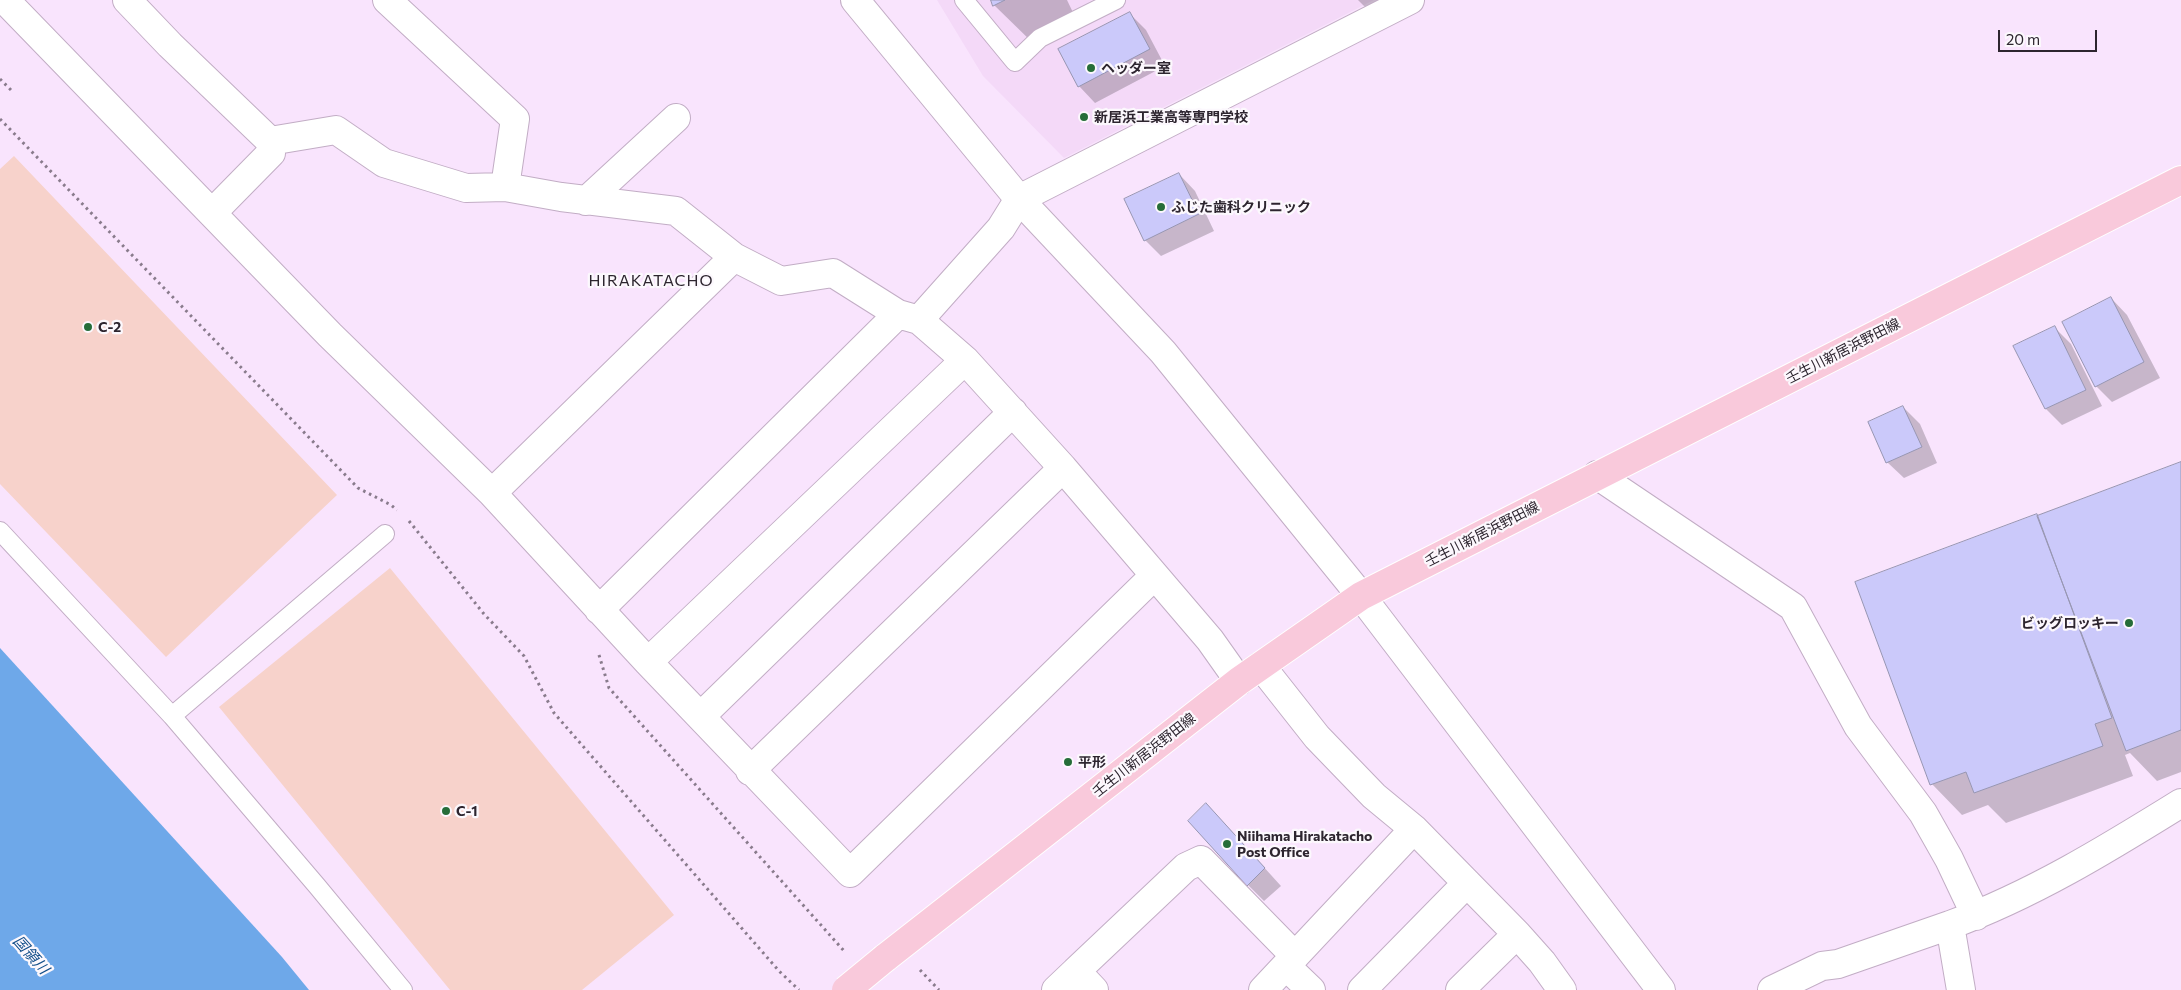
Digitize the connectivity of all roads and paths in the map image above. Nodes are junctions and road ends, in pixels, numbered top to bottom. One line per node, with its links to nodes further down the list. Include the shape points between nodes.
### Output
1 (5, 0): 16 (street)
2 (127, 0): 11 (street)
3 (387, 0): 13 (street, via 515,119)
4 (855, 0): 14 (street)
5 (964, 0): 6 (lane, via 1015,62 1040,38)
6 (1116, 0)
7 (1410, 0): 14 (street)
8 (0, 79): 9 (path)
9 (13, 92)
10 (676, 118): 15 (street)
11 (270, 141): 13 (street, via 336,130 384,163 466,188); 16 (street, via 271,153)
12 (2181, 180): 22 (main road, 壬生川新居浜野田線)
13 (504, 187): 15 (street)
14 (1019, 199): 18 (street, via 1001,228); 27 (street, via 1163,352)
15 (586, 201): 17 (street, via 676,211)
16 (212, 213): 23 (street, via 330,335)
17 (734, 257): 18 (street, via 781,281 833,273); 23 (street)
18 (908, 317): 19 (street); 28 (street)
19 (966, 360): 20 (street); 30 (street)
20 (1013, 412): 21 (street); 34 (street)
21 (1063, 468): 26 (street); 35 (street)
22 (1597, 475): 27 (main road, 壬生川新居浜野田線); 39 (street, via 1793,608 1858,726 1922,813)
23 (492, 493): 28 (street)
24 (0, 531): 33 (lane)
25 (384, 534): 33 (lane)
26 (1154, 576): 32 (street, via 1210,640); 35 (street, via 850,873)
27 (1361, 596): 31 (main road, 壬生川新居浜野田線); 53 (street)
28 (599, 610): 30 (street)
29 (598, 653): 42 (path, via 609,688)
30 (648, 662): 34 (street)
31 (1261, 666): 32 (main road, 壬生川新居浜野田線); 37 (street, via 1317,738 1374,796)
32 (1239, 681): 46 (main road, 壬生川新居浜野田線, bridge)
33 (172, 716): 45 (lane)
34 (701, 716): 35 (street)
35 (750, 771)
36 (2181, 803): 39 (street, via 2082,864)
37 (1414, 829): 38 (street); 43 (street)
38 (1467, 883): 41 (street); 50 (street)
39 (1976, 916): 40 (street)
40 (1950, 925): 54 (street, via 1855,959 1822,966); 55 (street)
41 (1517, 934): 51 (street); 52 (street)
42 (848, 956)
43 (1291, 961): 44 (street, via 1201,860 1186,867); 48 (street); 49 (street)
44 (1085, 981): 47 (street)
45 (403, 990)
46 (846, 990)
47 (1056, 990)
48 (1263, 990)
49 (1311, 990)
50 (1362, 990)
51 (1460, 990)
52 (1562, 990)
53 (1661, 990)
54 (1772, 990)
55 (1961, 990)

